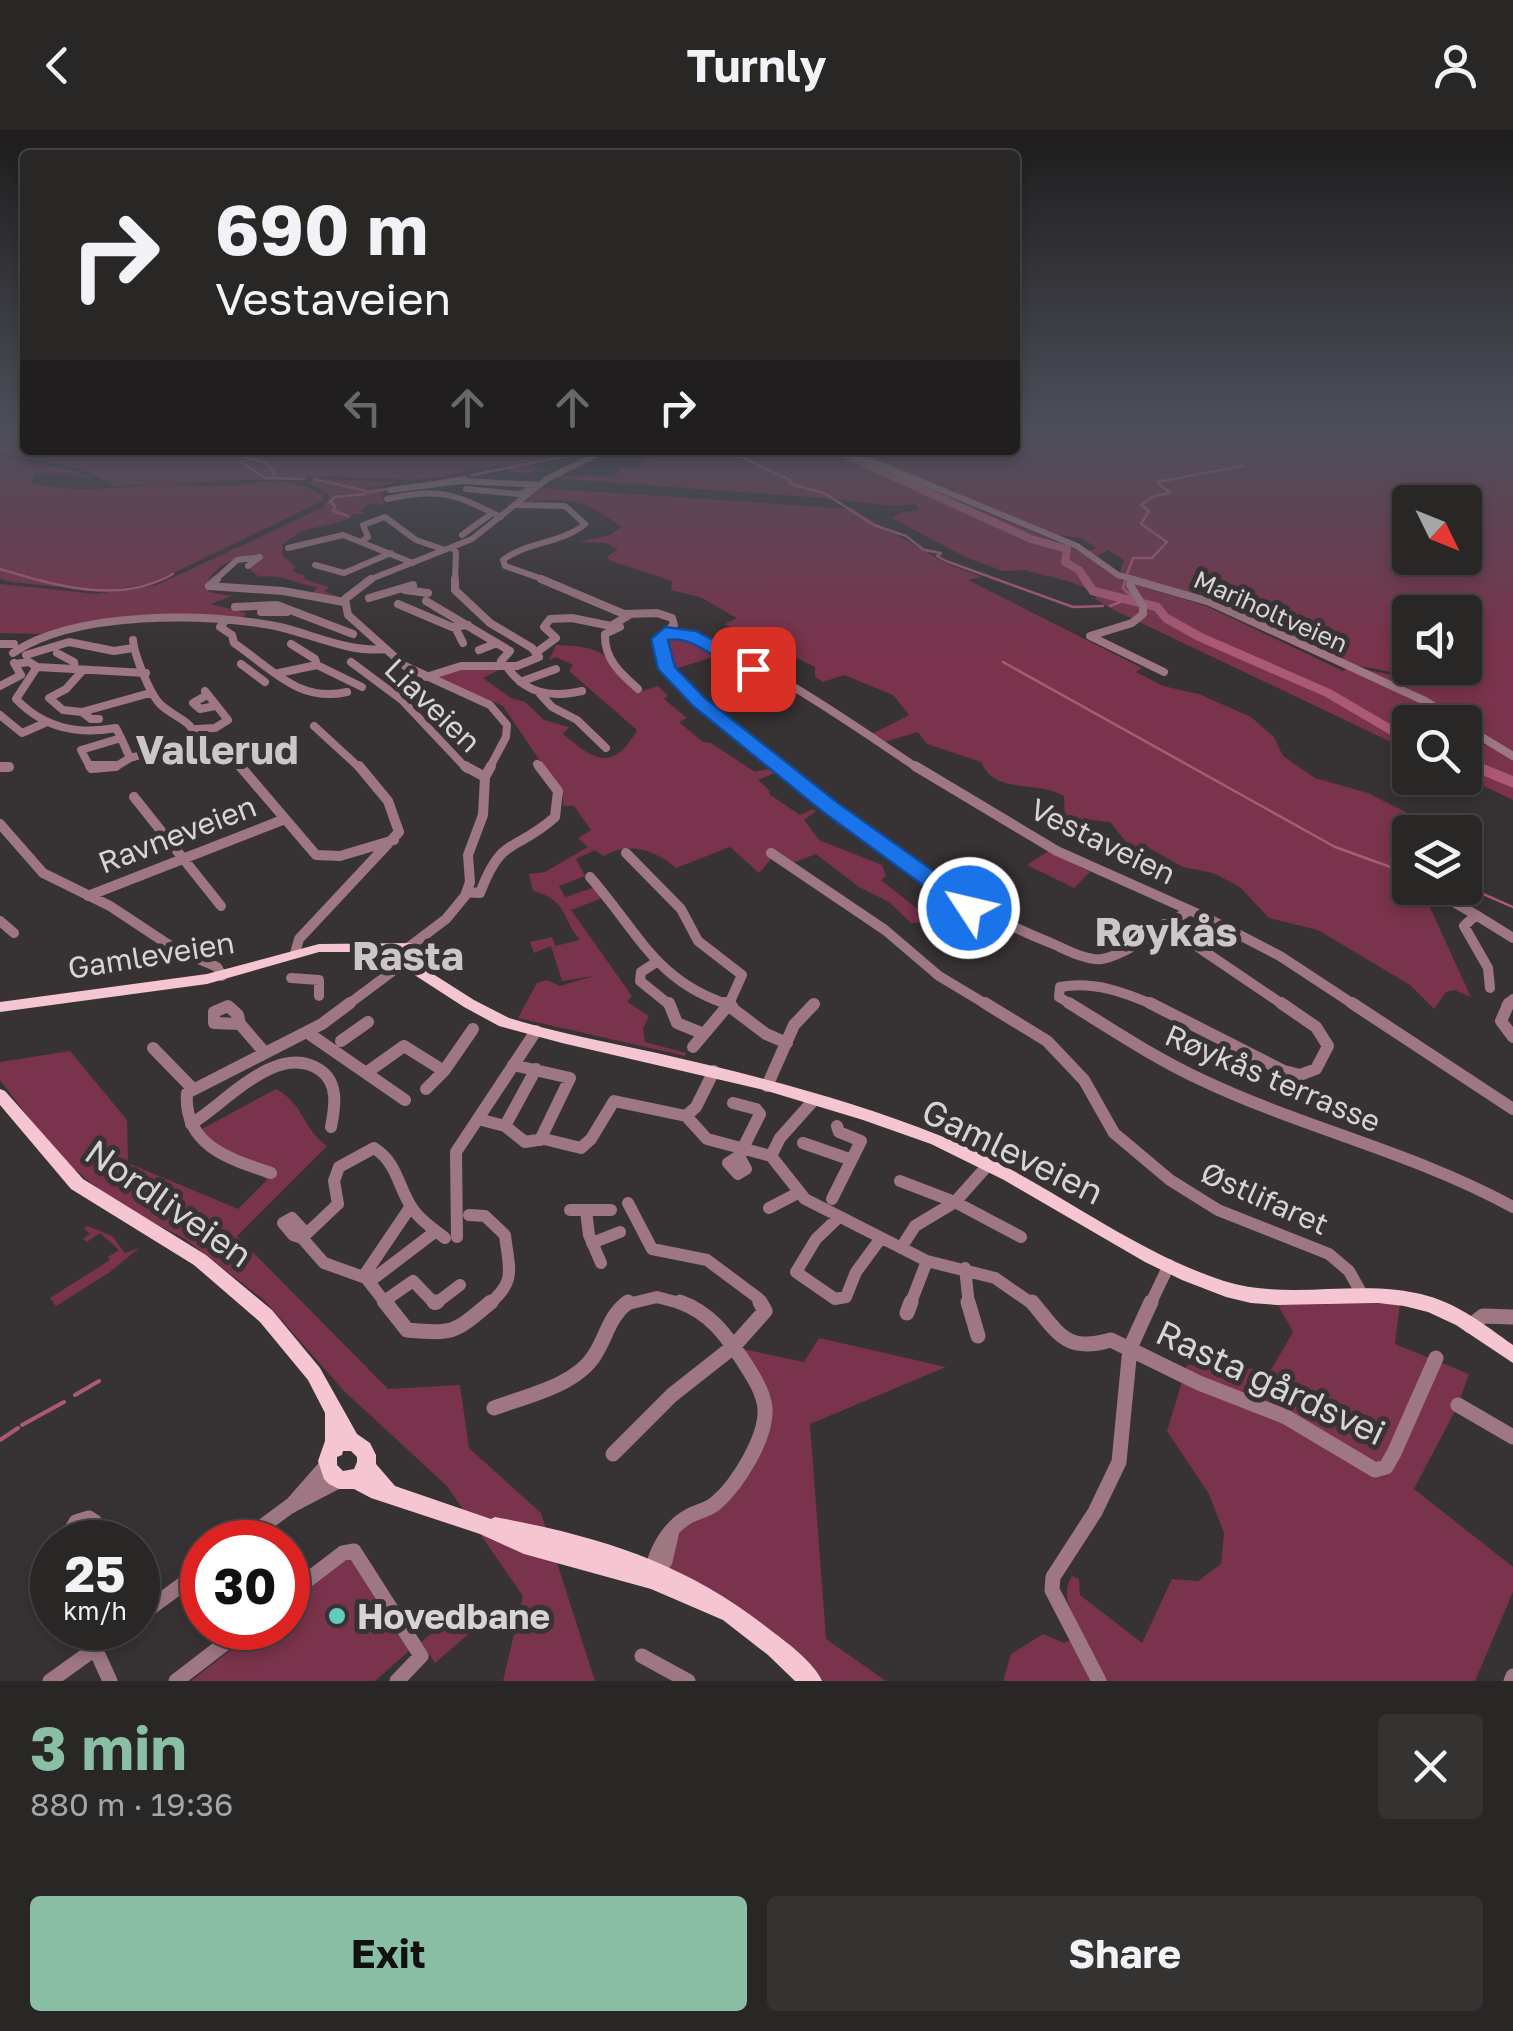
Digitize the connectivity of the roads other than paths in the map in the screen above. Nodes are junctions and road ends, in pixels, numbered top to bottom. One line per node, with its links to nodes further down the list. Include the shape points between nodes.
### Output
1 (472, 503): 5 (street)
2 (520, 503): 4 (street)
3 (974, 503): 15 (street, Mariholtveien, via 1077,546)
4 (517, 506): 6 (street); 24 (street, via 561,504 584,524 569,536 517,549 504,566)
5 (492, 514): 6 (street); 7 (street)
6 (501, 517): 10 (street)
7 (462, 535)
8 (362, 541): 9 (street, via 334,535); 10 (street, via 368,537 363,526 386,517 416,540); 11 (street)
9 (288, 548)
10 (449, 550): 12 (street); 39 (street, via 456,552 455,590 490,623)
11 (391, 553): 12 (street); 14 (street, via 344,573)
12 (413, 562): 19 (street, via 361,583)
13 (248, 566): 19 (street, via 260,556 232,563 209,586)
14 (315, 566)
15 (1132, 580): 51 (street, via 1142,614 1090,636); 64 (street, Mariholtveien, via 1210,602)
16 (374, 582): 17 (street)
17 (405, 588): 18 (street); 27 (street)
18 (370, 598)
19 (344, 602): 37 (street, via 348,615)
20 (398, 604): 28 (street)
21 (235, 607): 23 (street, via 264,604)
22 (260, 612): 23 (street)
23 (293, 612): 30 (street)
24 (629, 615): 26 (street); 29 (street, Vestaveien, via 668,616 674,623)
25 (226, 621): 36 (street, via 176,618 80,630); 37 (street, via 314,634 368,652); 53 (street, via 220,628 235,644)
26 (620, 623): 39 (street, via 552,619 544,626 556,638); 59 (street, via 604,636 604,647)
27 (468, 626): 28 (street); 33 (street)
28 (455, 627): 32 (street)
29 (665, 632): 96 (street, Vestaveien, via 694,636 800,692 1046,846); 99 (street, via 661,657 682,688 830,807 974,910 1097,959)
30 (353, 634)
31 (508, 640): 33 (street)
32 (463, 643)
33 (496, 643): 38 (street); 46 (street, via 511,653)
34 (0, 644): 36 (street)
35 (290, 644): 47 (street)
36 (14, 648): 41 (street); 44 (street)
37 (386, 649): 54 (street)
38 (479, 650)
39 (537, 652): 46 (street, via 535,661)
40 (57, 653): 49 (street)
41 (0, 654)
42 (26, 655): 52 (street, via 74,642 114,651 134,646)
43 (351, 662): 83 (street, Liaveien, via 402,700 470,772)
44 (15, 664): 48 (street); 57 (street, via 22,675)
45 (241, 664): 55 (street)
46 (504, 664): 54 (street, via 457,667); 56 (street)
47 (318, 665): 53 (street); 58 (street)
48 (37, 667): 49 (street); 69 (street, via 16,699)
49 (79, 669): 52 (street); 66 (street, via 66,689 49,698 63,710)
50 (556, 669): 56 (street)
51 (1164, 672)
52 (146, 673): 62 (street)
53 (279, 673): 61 (street, via 302,693)
54 (426, 678): 83 (street, via 490,705 504,718 506,737)
55 (266, 682)
56 (520, 682): 63 (street)
57 (0, 686)
58 (362, 686)
59 (638, 689)
60 (582, 691): 63 (street)
61 (347, 692)
62 (150, 693): 66 (street); 71 (street)
63 (540, 694): 77 (street)
64 (1433, 705)
65 (214, 706): 65 (street, via 206,693 192,703 200,710); 71 (street, via 224,711 226,723)
66 (82, 712): 68 (street)
67 (0, 714): 69 (street, via 22,733)
68 (100, 719)
69 (45, 723): 73 (street, via 83,733 116,728)
70 (314, 726): 87 (street, via 373,783 396,818)
71 (198, 729): 75 (street)
72 (1482, 737): 80 (street, Mariholtveien)
73 (121, 738): 78 (street); 81 (street)
74 (76, 739): 78 (street)
75 (198, 742)
76 (223, 746): 85 (street)
77 (606, 748)
78 (82, 750): 81 (street, via 96,770)
79 (163, 750): 81 (street)
80 (1513, 756)
81 (130, 758)
82 (537, 764): 92 (street, via 558,791 555,818 501,849 480,893)
83 (484, 777): 92 (street)
84 (134, 797): 90 (street)
85 (285, 819): 87 (street, via 322,856); 90 (street, Ravneveien)
86 (0, 824): 93 (street, via 42,873)
87 (395, 840): 102 (street, via 296,943)
88 (771, 852): 175 (street, Østlifaret, via 885,930 938,976 1047,1042 1084,1080 1114,1133 1170,1180 1218,1210 1329,1254)
89 (626, 853): 110 (street, via 681,909 698,941 742,975)
90 (183, 859): 93 (street, Ravneveien); 95 (street)
91 (590, 877): 104 (street)
92 (467, 892): 103 (street)
93 (88, 896): 105 (street)
94 (1458, 905): 97 (street)
95 (221, 906)
96 (1190, 910): 99 (street); 137 (street, Vestaveien, via 1290,961)
97 (1476, 916): 101 (street); 107 (street, via 1464,926 1488,968)
98 (0, 921): 100 (street)
99 (1164, 924): 156 (street, Røykås terrasse, via 1316,1027 1328,1046 1316,1069 1284,1071 1126,993 1072,983 1060,986 1058,996 1203,1081 1468,1182)
100 (14, 933)
101 (1513, 938)
102 (296, 953): 103 (main road, Gamleveien, via 334,946); 105 (main road, Gamleveien)
103 (407, 955): 116 (main road, Gamleveien, via 479,1010); 117 (street)
104 (655, 964): 110 (street, via 700,996); 118 (street, via 641,972 640,982 670,1004 677,1023)
105 (222, 976): 112 (main road, Gamleveien)
106 (291, 978): 108 (street, via 319,980)
107 (1490, 988)
108 (318, 996)
109 (1513, 999): 119 (street, via 1501,1021)
110 (728, 1004): 118 (street); 121 (street)
111 (814, 1004): 121 (street, via 798,1017)
112 (0, 1008)
113 (368, 1022): 120 (street)
114 (240, 1024): 124 (street)
115 (474, 1030): 127 (street)
116 (536, 1031): 125 (street); 128 (main road, Gamleveien)
117 (308, 1032): 124 (street); 129 (street)
118 (704, 1034): 123 (street)
119 (1513, 1037)
120 (341, 1041)
121 (786, 1042): 130 (street)
122 (153, 1048): 132 (street)
123 (693, 1048)
124 (266, 1053): 132 (street)
125 (514, 1066): 126 (street); 139 (street)
126 (536, 1070): 141 (street); 144 (street, via 570,1081)
127 (444, 1072): 129 (street, via 404,1046); 131 (street)
128 (714, 1072): 130 (main road, Gamleveien); 138 (street)
129 (366, 1073): 134 (street)
130 (767, 1086): 135 (main road, Gamleveien)
131 (426, 1089)
132 (190, 1091): 140 (street)
133 (0, 1094): 189 (main road, Nordliveien, via 77,1184 200,1260 250,1301 304,1362 334,1413)
134 (405, 1100)
135 (813, 1101): 147 (street, via 780,1134); 149 (main road, Gamleveien)
136 (734, 1103): 146 (street, via 760,1111)
137 (1513, 1109)
138 (686, 1116): 144 (street, via 616,1100 581,1148); 146 (street, via 707,1139)
139 (478, 1119): 141 (street); 164 (street, via 453,1161)
140 (191, 1124): 143 (street, via 256,1078 297,1064 322,1071 334,1089); 150 (street, via 217,1154)
141 (504, 1126): 144 (street, via 526,1142)
142 (837, 1126): 148 (street, via 860,1142)
143 (331, 1128)
144 (540, 1140)
145 (803, 1142): 148 (street)
146 (741, 1152): 147 (street)
147 (771, 1156): 152 (street)
148 (849, 1159): 161 (street)
149 (989, 1164): 153 (street); 171 (main road, Gamleveien)
150 (271, 1174)
151 (900, 1180): 153 (street)
152 (798, 1193): 157 (street); 161 (street)
153 (955, 1202): 166 (street); 168 (street, via 923,1219)
154 (628, 1203): 181 (street, via 652,1249 707,1260 763,1303 761,1319)
155 (411, 1206): 164 (street); 173 (street); 173 (street, via 396,1166 380,1150 366,1149 339,1167 338,1204 304,1235 324,1264)
156 (1513, 1207)
157 (769, 1208)
158 (570, 1210): 159 (street)
159 (586, 1210): 160 (street); 167 (street)
160 (611, 1210)
161 (834, 1210): 165 (street); 165 (street, via 796,1272 835,1299 846,1298)
162 (469, 1214): 176 (street, via 485,1216 505,1235 506,1290 447,1333 407,1330)
163 (620, 1232): 167 (street)
164 (446, 1235): 173 (street)
165 (881, 1238): 168 (street)
166 (1021, 1238)
167 (592, 1242): 170 (street)
168 (901, 1248): 169 (street)
169 (927, 1261): 172 (street); 177 (street)
170 (602, 1262)
171 (1168, 1266): 175 (main road, Gamleveien, via 1261,1298); 182 (street)
172 (964, 1268): 180 (street); 182 (street, via 1025,1296 1075,1345 1111,1340)
173 (366, 1279): 176 (street)
174 (460, 1285): 176 (street, via 435,1304 413,1281)
175 (1363, 1296): 179 (main road, Gamleveien, via 1419,1302)
176 (383, 1302)
177 (907, 1313)
178 (1513, 1317): 179 (street, via 1484,1316)
179 (1470, 1326): 183 (main road, Gamleveien)
180 (978, 1336)
181 (733, 1347): 186 (street, via 712,1316 697,1307 641,1299 613,1315 596,1357 581,1370); 188 (street); 191 (street, via 757,1387 765,1419 716,1502 684,1519)
182 (1130, 1348): 184 (street, Rasta gårdsvei, via 1286,1417 1380,1470); 203 (street, via 1119,1462 1053,1577 1052,1590)
183 (1513, 1355)
184 (1436, 1358)
185 (1458, 1405): 187 (street)
186 (494, 1408)
187 (1513, 1436)
188 (613, 1454)
189 (345, 1463): 190 (street); 191 (main road, via 387,1491 524,1544)
190 (271, 1520)
191 (655, 1572): 202 (main road, via 732,1613)
192 (310, 1578): 200 (street, via 354,1551 421,1656)
193 (93, 1650): 197 (street)
194 (97, 1650): 198 (street)
195 (216, 1650): 199 (street)
196 (642, 1656): 201 (street)
197 (50, 1681)
198 (110, 1681)
199 (176, 1681)
200 (397, 1681)
201 (688, 1681)
202 (811, 1681)
203 (1099, 1681)

